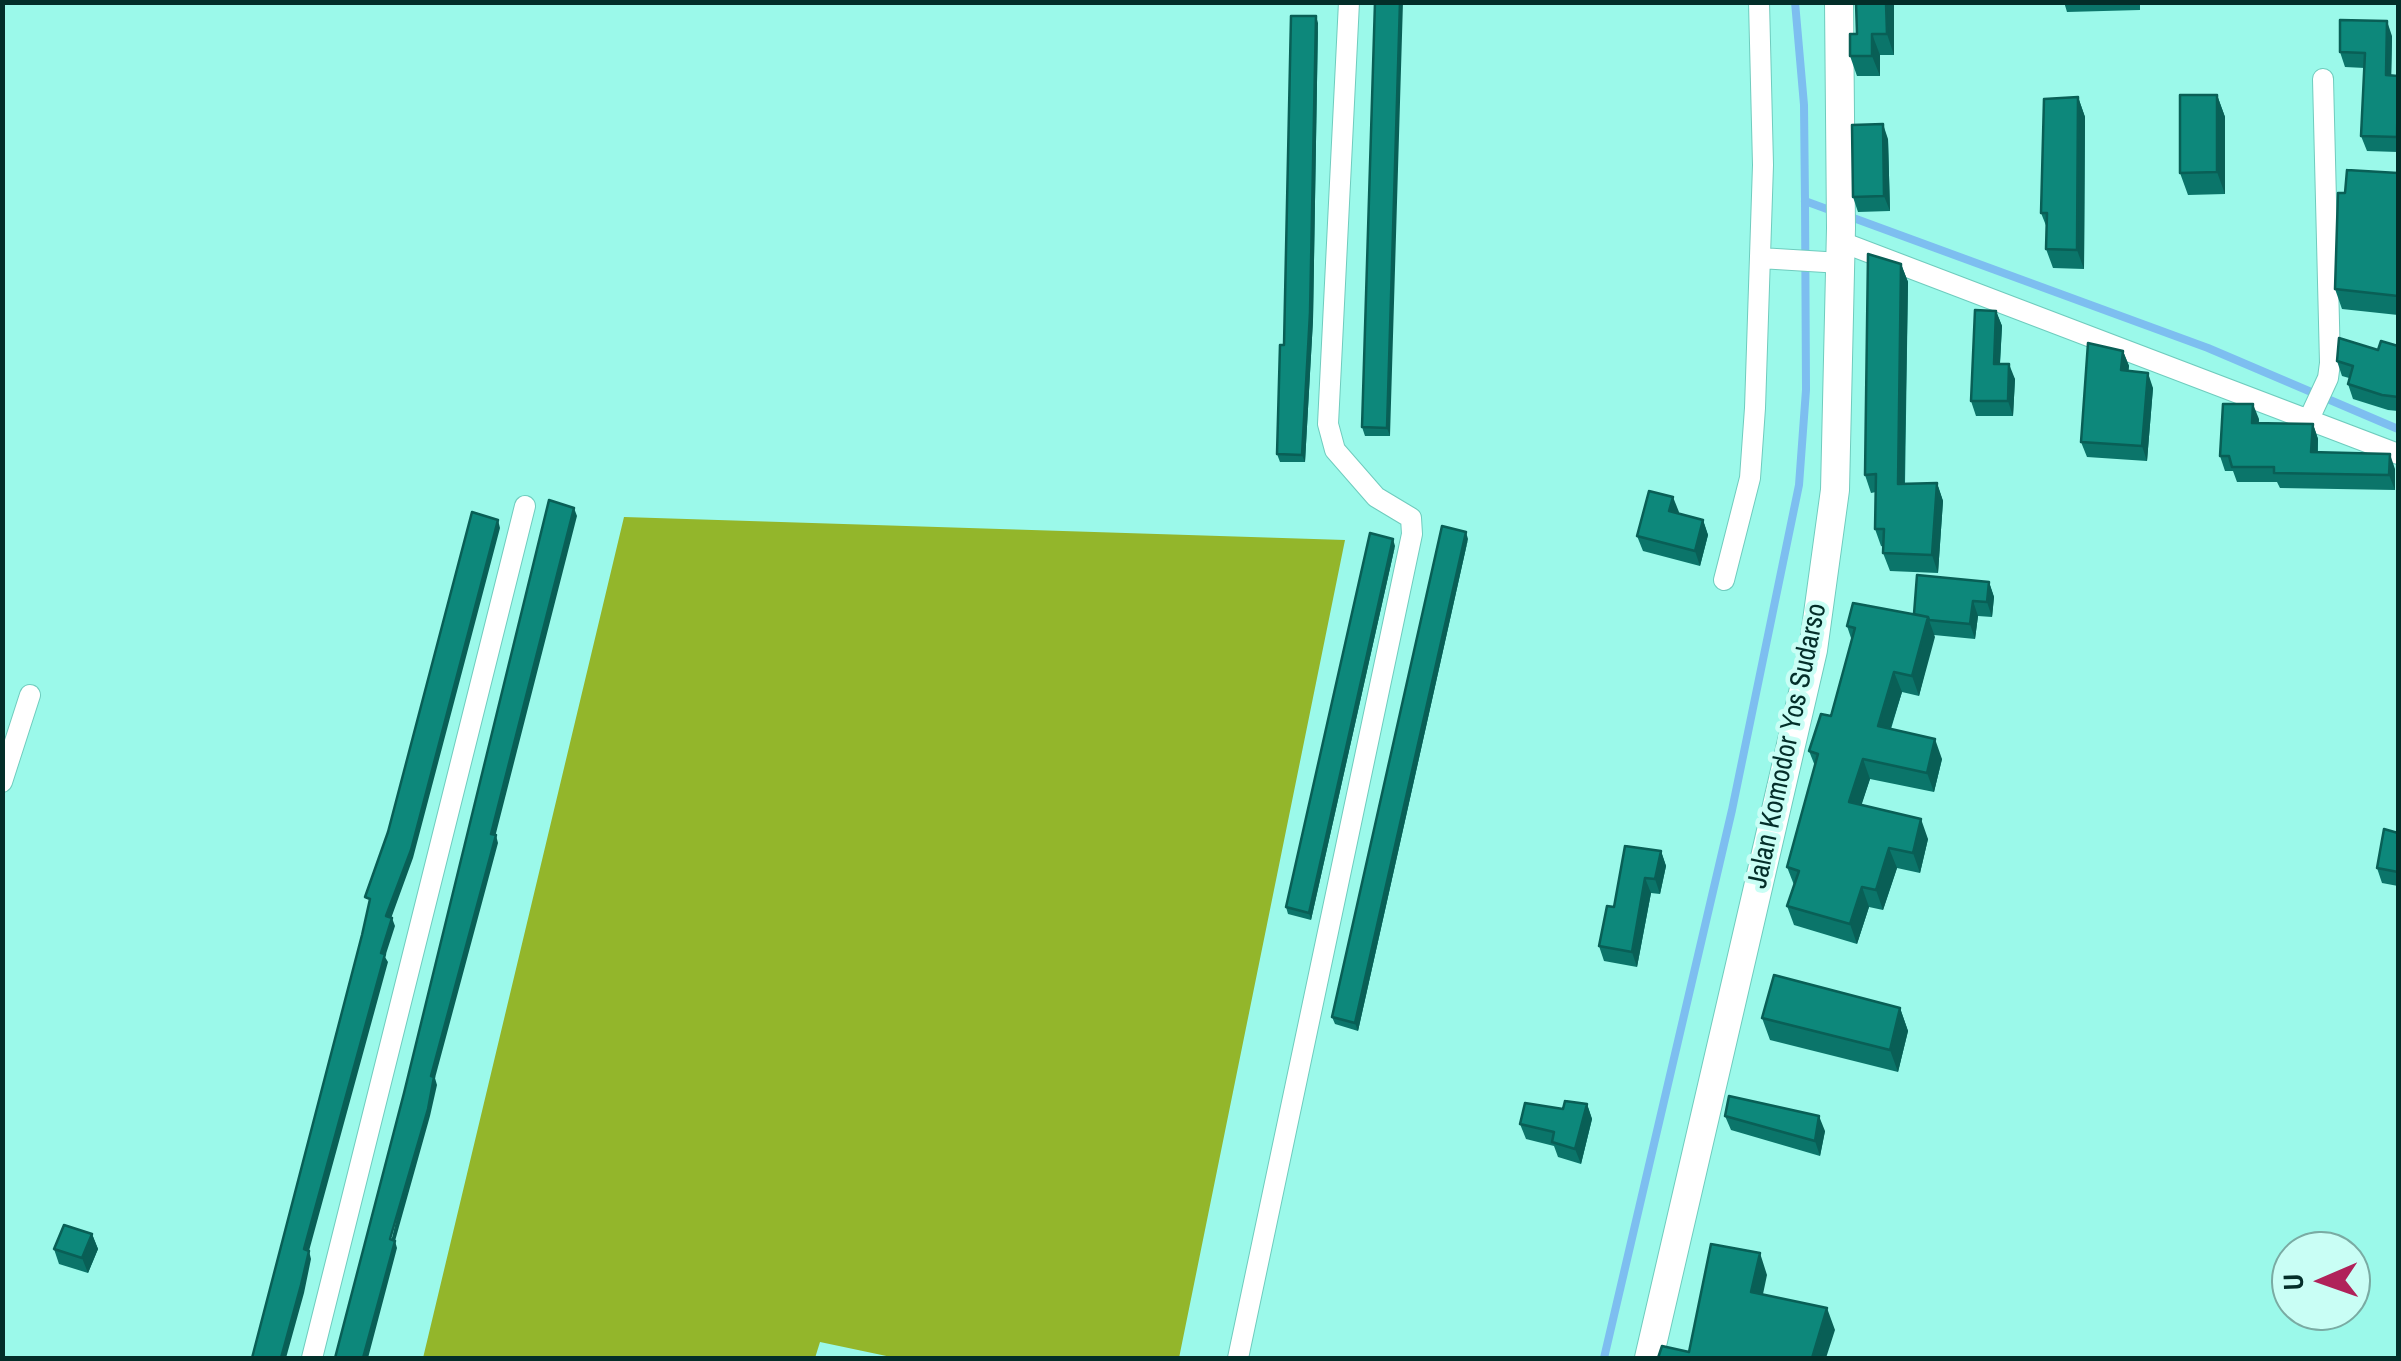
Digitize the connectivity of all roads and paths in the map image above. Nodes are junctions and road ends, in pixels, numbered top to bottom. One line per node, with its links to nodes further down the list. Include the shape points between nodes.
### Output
1 (1349, 2): 14 (street, via 1328,424 1335,450 1376,497 1411,518 1412,534)
2 (1759, 2): 6 (street)
3 (1839, 2): 5 (street, Jalan Komodor Yos Sudarso, via 1842,194)
4 (2323, 80): 7 (street, via 2330,363)
5 (1836, 248): 6 (street); 7 (street); 15 (street, Jalan Komodor Yos Sudarso, via 1834,490 1813,650)
6 (1768, 258): 10 (street, via 1750,478)
7 (2312, 413): 8 (street)
8 (2398, 454)
9 (525, 506): 13 (street)
10 (1724, 580)
11 (30, 695): 12 (street)
12 (2, 782)
13 (312, 1358)
14 (1238, 1358)
15 (1648, 1358)

